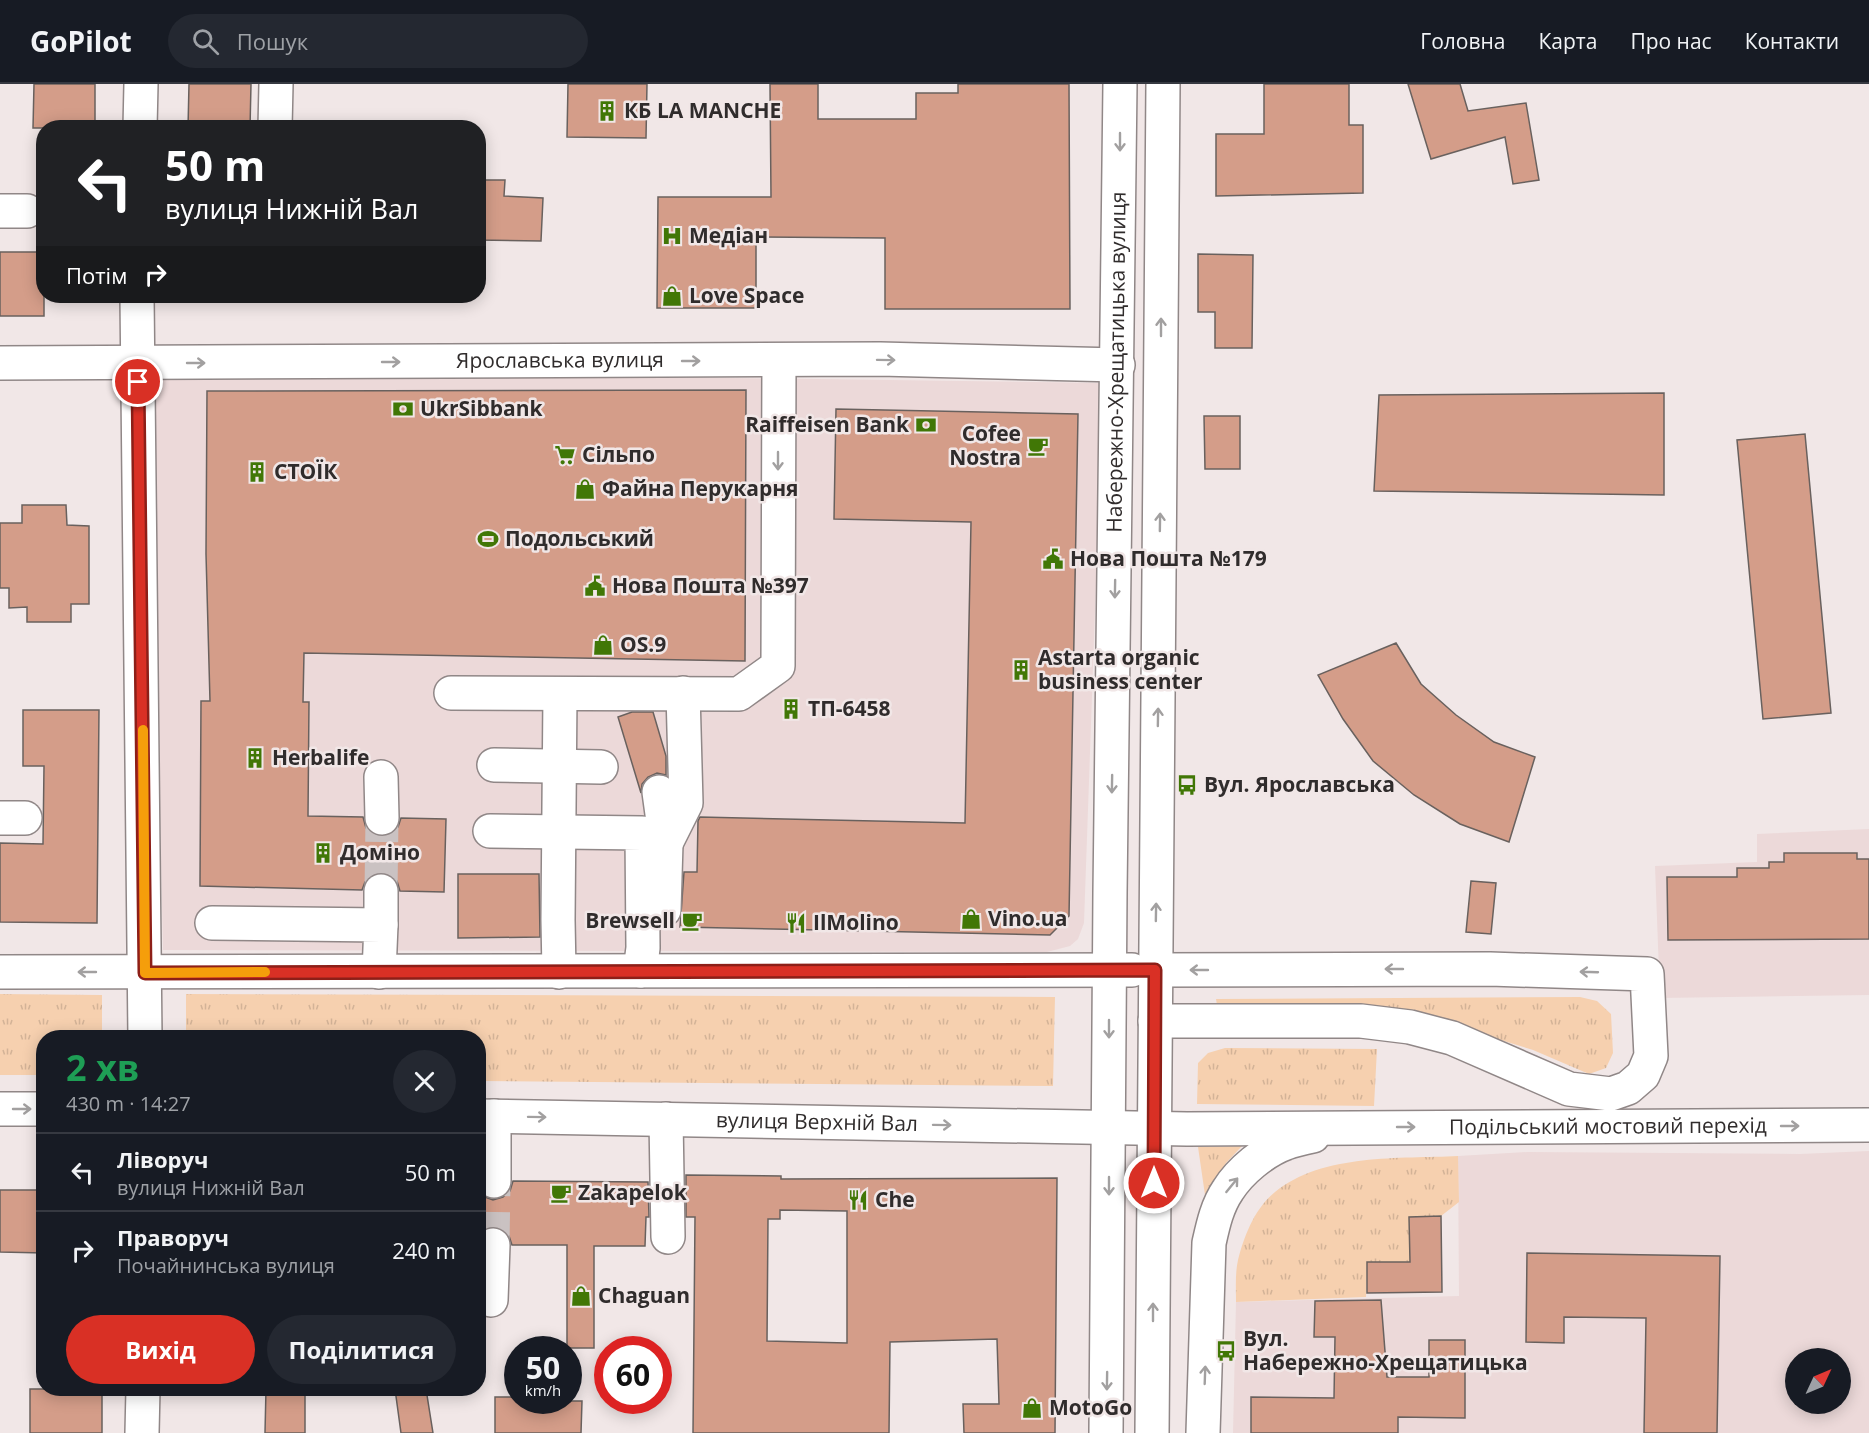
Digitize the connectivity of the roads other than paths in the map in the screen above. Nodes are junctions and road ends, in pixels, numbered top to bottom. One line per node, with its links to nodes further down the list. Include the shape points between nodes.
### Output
1 (141, 84): 5 (main road)
2 (276, 84): 6 (main road)
3 (1120, 84): 11 (main road, Набережно-Хрещатицька вулиця, one-way to 11)
4 (1163, 84): 28 (main road, Набережно-Хрещатицька вулиця, one-way to 4)
5 (140, 120)
6 (274, 120)
7 (138, 303): 9 (main road)
8 (779, 360): 9 (main road, Ярославська вулиця, one-way to 8); 11 (main road, Ярославська вулиця, one-way to 11); 13 (main road, one-way to 13, via 778,666 739,694)
9 (138, 362): 10 (main road, Ярославська вулиця); 33 (main road)
10 (0, 363)
11 (1118, 365): 27 (main road, Набережно-Хрещатицька вулиця, one-way to 27)
12 (451, 693): 14 (main road)
13 (683, 693): 14 (main road); 23 (main road, via 686,803)
14 (560, 694): 16 (main road)
15 (494, 765): 16 (main road)
16 (560, 767): 17 (main road); 22 (main road)
17 (600, 767)
18 (381, 777): 20 (main road)
19 (659, 792): 23 (main road)
20 (382, 818)
21 (490, 831): 22 (main road)
22 (560, 831): 29 (main road, via 642,833 643,948); 32 (main road)
23 (666, 843): 29 (main road, via 663,948)
24 (381, 891): 26 (main road)
25 (212, 923): 26 (main road)
26 (381, 926): 31 (main road)
27 (1109, 970): 28 (main road); 29 (main road); 42 (main road, Набережно-Хрещатицька вулиця, one-way to 42)
28 (1155, 970): 34 (main road, Набережно-Хрещатицька вулиця); 34 (main road, one-way to 28, via 1361,1021 1410,1027 1452,1038 1569,1089 1611,1094 1628,1088 1643,1075 1651,1056 1647,974 1490,969)
29 (652, 971): 32 (main road)
30 (0, 972): 33 (main road, one-way to 30)
31 (379, 972): 32 (main road); 33 (main road)
32 (560, 972)
33 (145, 973): 35 (main road)
34 (1155, 1022): 43 (main road, Набережно-Хрещатицька вулиця)
35 (145, 1030)
36 (0, 1109): 37 (main road, one-way to 37)
37 (36, 1109)
38 (486, 1116): 39 (main road, вулиця Верхній Вал, one-way to 39); 44 (main road)
39 (666, 1119): 42 (main road, вулиця Верхній Вал, one-way to 42); 45 (main road)
40 (1869, 1125): 41 (main road, Подільський мостовий перехід, one-way to 40)
41 (1347, 1127): 43 (main road, вулиця Верхній Вал); 52 (main road, one-way to 41, via 1209,1243 1214,1217 1228,1190 1262,1156 1284,1143)
42 (1109, 1128): 43 (main road, вулиця Верхній Вал); 50 (main road, Набережно-Хрещатицька вулиця, one-way to 50)
43 (1154, 1128): 51 (main road, Набережно-Хрещатицька вулиця, one-way to 43)
44 (494, 1181)
45 (668, 1237)
46 (493, 1245): 47 (main road)
47 (491, 1300)
48 (143, 1396): 49 (main road)
49 (142, 1433)
50 (1106, 1433)
51 (1152, 1433)
52 (1203, 1433)

